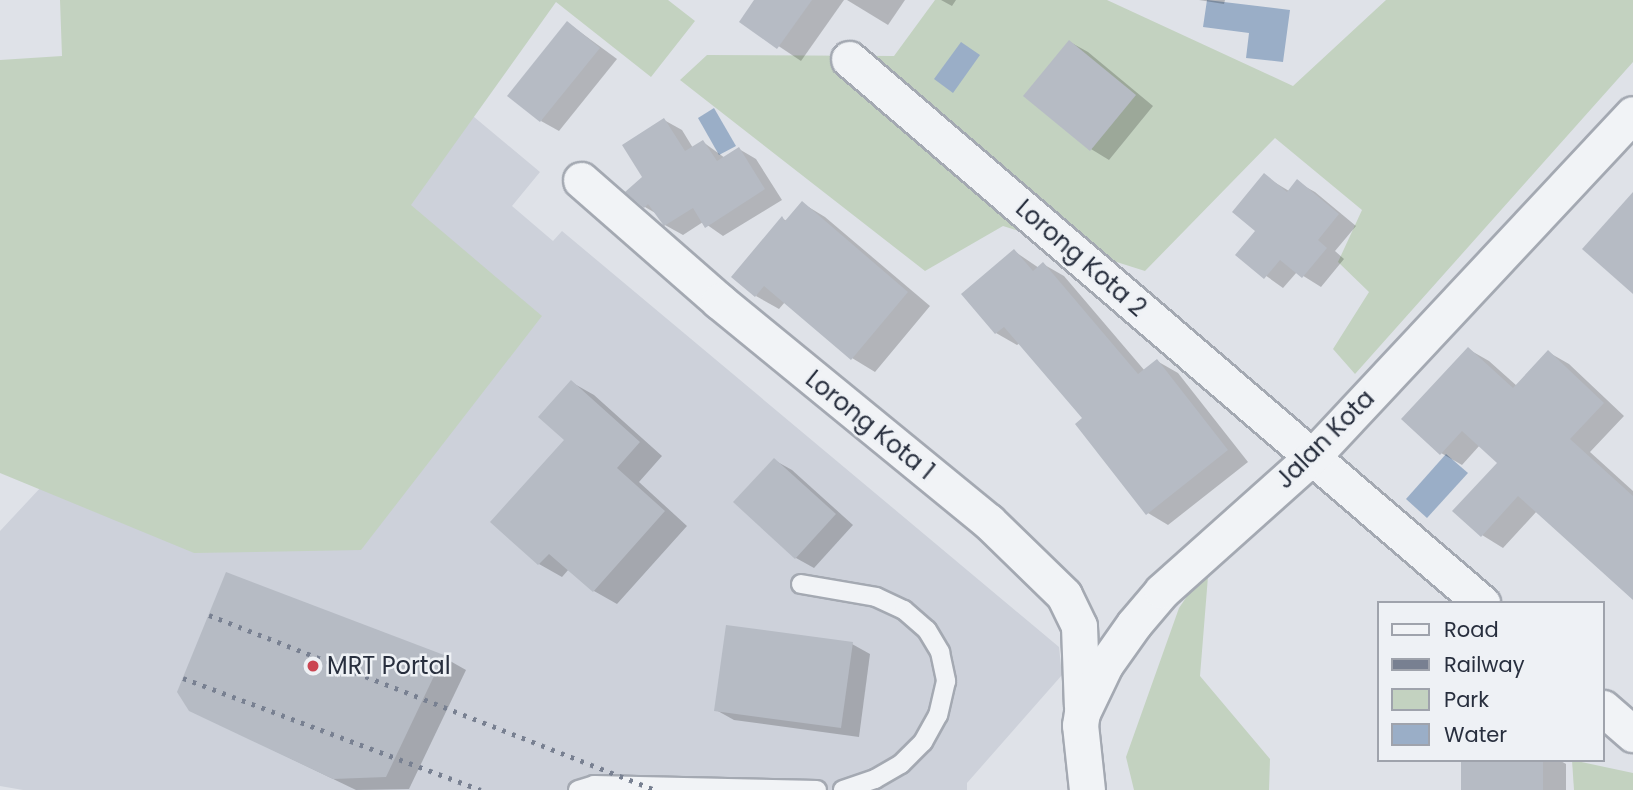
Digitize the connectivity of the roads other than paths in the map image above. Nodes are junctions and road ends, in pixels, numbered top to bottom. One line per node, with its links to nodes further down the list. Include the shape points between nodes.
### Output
1 (849, 59): 4 (street, Lorong Kota 2)
2 (1633, 114): 4 (street, Jalan Kota)
3 (581, 180): 8 (street, Lorong Kota 1, via 719,301 988,521 1064,595 1079,626)
4 (1313, 456): 6 (street, Lorong Kota 2); 8 (street, Jalan Kota, via 1162,591 1105,665)
5 (801, 584): 12 (lane, via 876,597 904,610 927,631 940,652 946,681 938,715 923,742 892,769)
6 (1480, 601)
7 (1605, 710): 9 (street)
8 (1082, 713): 13 (street, Jalan Kota)
9 (1633, 734)
10 (588, 788): 11 (lane)
11 (817, 790)
12 (843, 790)
13 (1087, 790)

